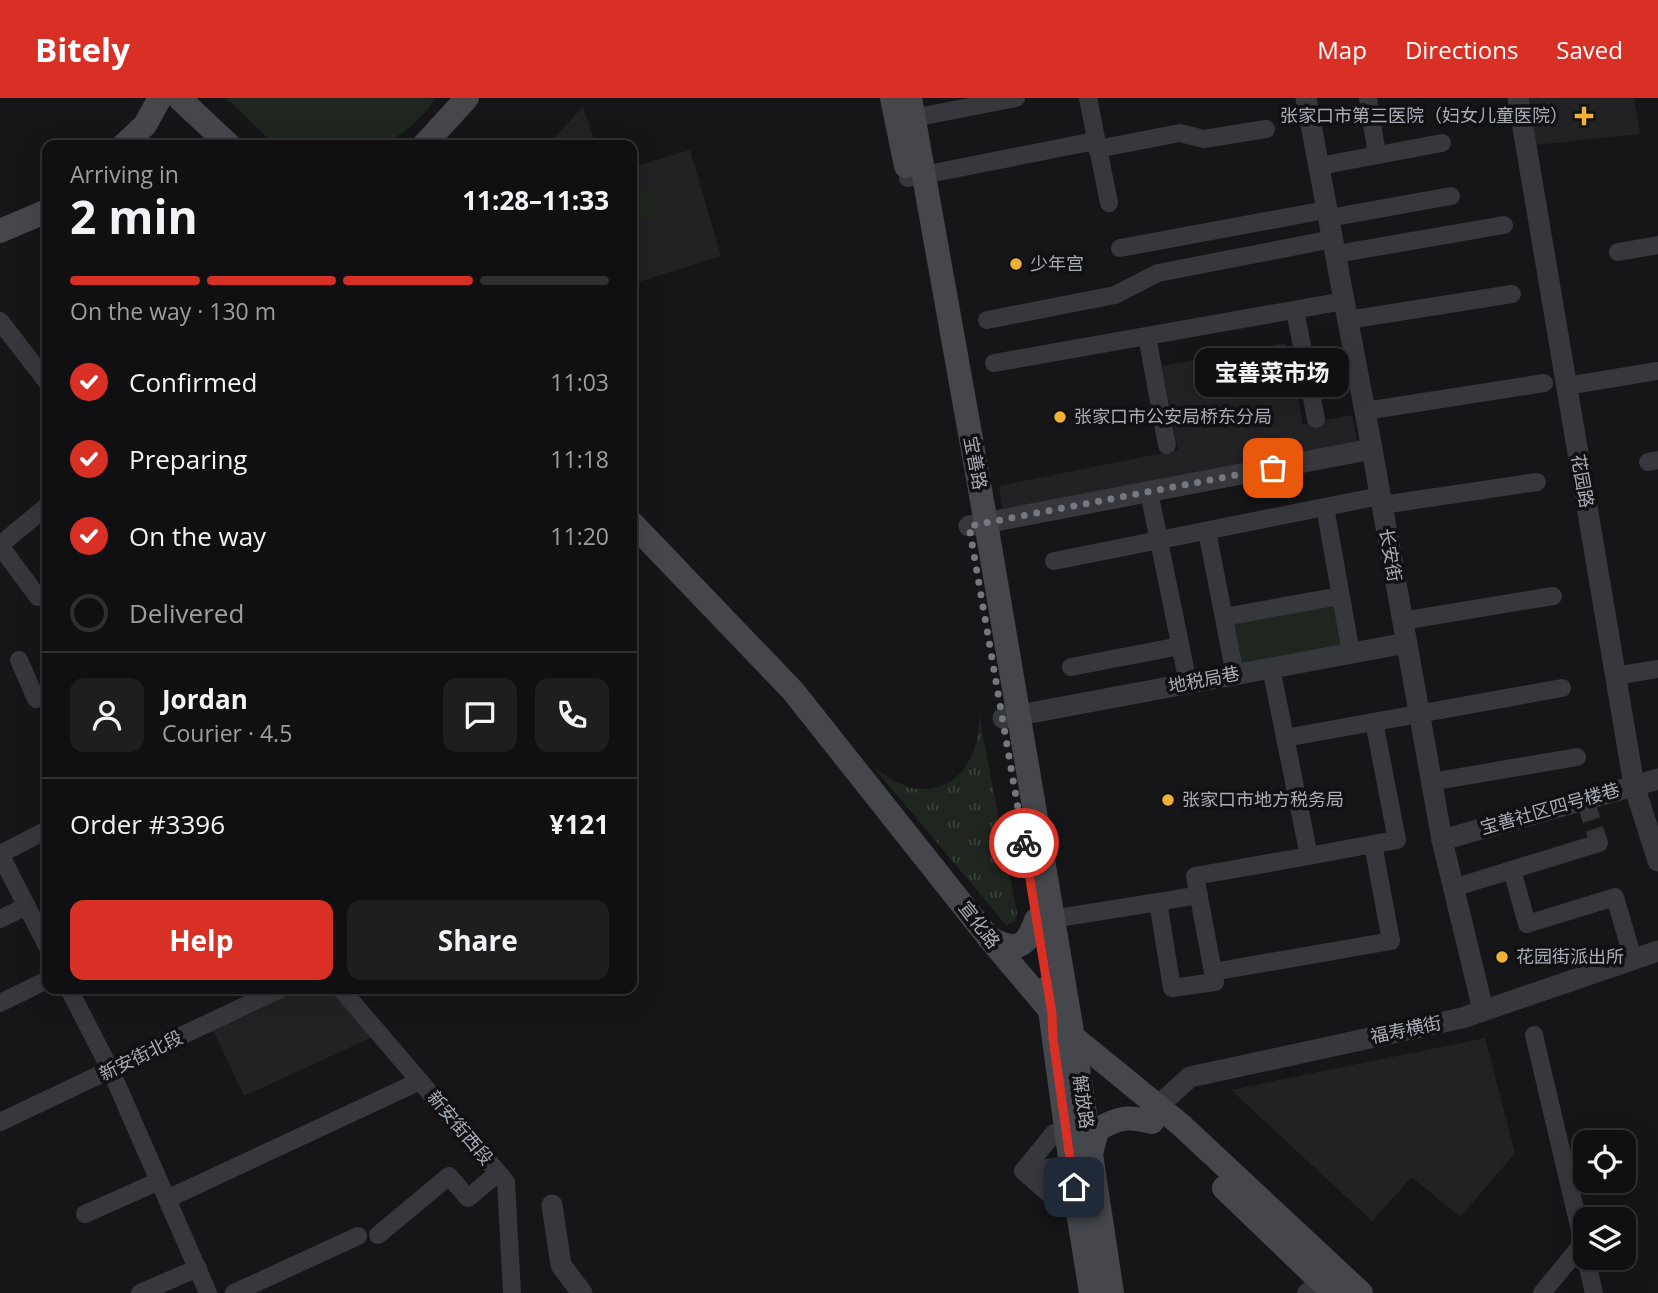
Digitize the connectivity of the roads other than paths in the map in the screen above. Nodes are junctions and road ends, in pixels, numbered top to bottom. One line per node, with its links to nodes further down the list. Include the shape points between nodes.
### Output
1 (160, 98): 12 (main road, via 145,125)
2 (166, 98): 13 (main road)
3 (179, 98): 14 (main road)
4 (467, 98): 15 (main road)
5 (1016, 98): 10 (street)
6 (1088, 98): 17 (street)
7 (1306, 98): 19 (street, 长安街)
8 (1368, 98): 18 (street)
9 (1518, 98): 44 (street, 花园路)
10 (903, 109): 20 (main road, 宝善路)
11 (1266, 129): 17 (street, via 1204,139 1180,133)
12 (129, 140)
13 (208, 140)
14 (224, 140)
15 (429, 140)
16 (1441, 144): 18 (street)
17 (1096, 145): 20 (street); 23 (street)
18 (1377, 155): 19 (street)
19 (1319, 166): 29 (street, 长安街)
20 (916, 176): 54 (main road, 宝善路)
21 (42, 195): 24 (main road)
22 (1451, 196): 29 (street)
23 (1109, 203)
24 (0, 212)
25 (42, 213): 28 (main road)
26 (1504, 225): 29 (street)
27 (1230, 228): 29 (street); 31 (street); 33 (street)
28 (0, 231)
29 (1328, 231): 33 (street); 36 (street, 长安街)
30 (1658, 245): 32 (street)
31 (1119, 248)
32 (1618, 252)
33 (1235, 258): 37 (street, via 1158,273 1115,295)
34 (1512, 294): 36 (street)
35 (1296, 310): 36 (street); 39 (street); 46 (street)
36 (1346, 311): 45 (street, 长安街)
37 (987, 320)
38 (0, 321): 42 (street)
39 (1147, 336): 40 (street); 47 (street)
40 (994, 363)
41 (1658, 371): 44 (street)
42 (42, 376)
43 (1544, 383): 45 (street)
44 (1566, 386): 74 (street, 花园路)
45 (1365, 411): 48 (street, 长安街)
46 (1316, 419)
47 (1167, 445)
48 (1372, 449): 50 (street); 51 (street, 长安街)
49 (1537, 482): 51 (street)
50 (1149, 492): 54 (street); 57 (street)
51 (1381, 501): 52 (street); 65 (street, 长安街)
52 (1325, 508): 56 (street); 62 (street)
53 (42, 510): 58 (street)
54 (978, 525): 79 (main road, 宝善路)
55 (637, 528): 101 (main road, 宣化路, via 793,691)
56 (1207, 531): 57 (street); 64 (street)
57 (1159, 541): 60 (street); 67 (street)
58 (0, 546): 61 (street, via 38,597)
59 (637, 547): 111 (main road, 宣化路, via 782,700)
60 (1054, 562)
61 (42, 594)
62 (1340, 596): 64 (street); 68 (street)
63 (1553, 596): 65 (street)
64 (1224, 617): 73 (street)
65 (1402, 621): 66 (street, 长安街)
66 (1406, 643): 68 (street, 地税局巷); 78 (street, 长安街)
67 (1180, 646): 70 (street); 75 (street)
68 (1351, 653): 71 (street, 地税局巷)
69 (19, 660): 77 (street, via 36,699)
70 (1071, 667)
71 (1271, 668): 73 (street, 地税局巷); 81 (street)
72 (1658, 669): 74 (street)
73 (1235, 675): 75 (street, 地税局巷)
74 (1615, 676): 85 (street, 花园路)
75 (1188, 683): 79 (street, 地税局巷)
76 (1562, 688): 78 (street)
77 (42, 696)
78 (1419, 713): 80 (street); 84 (street, 长安街)
79 (1010, 717): 99 (main road, 宝善路)
80 (1374, 722): 81 (street); 89 (street, via 1397,840)
81 (1285, 738): 91 (street)
82 (1577, 757): 84 (street)
83 (1658, 779): 85 (street, 宝善社区四号楼巷)
84 (1431, 782): 88 (street, 长安街)
85 (1634, 785): 88 (street, 宝善社区四号楼巷); 92 (street, 花园路)
86 (42, 833): 90 (street)
87 (1598, 839): 93 (street, via 1599,843)
88 (1442, 840): 94 (street, 长安街)
89 (1373, 844): 91 (street); 104 (street, via 1391,941)
90 (0, 854): 97 (street)
91 (1308, 856): 95 (street, via 1195,876)
92 (1658, 861)
93 (1512, 870): 94 (street); 103 (street, via 1527,924 1615,897)
94 (1453, 888): 110 (street, 长安街)
95 (1199, 895): 96 (street); 104 (street)
96 (1158, 902): 99 (street); 104 (street, via 1172,988 1215,982)
97 (27, 906): 98 (street); 100 (street)
98 (0, 919)
99 (1044, 920): 101 (main road, via 1016,947); 111 (main road, 宝善路)
100 (42, 936)
101 (989, 938): 111 (main road, 宣化路)
102 (1658, 951): 103 (street, 福寿横街)
103 (1633, 959): 110 (street, 福寿横街)
104 (1213, 972)
105 (42, 982): 109 (street)
106 (72, 994): 114 (street)
107 (271, 994): 114 (street, 新安街北段)
108 (345, 994): 115 (street, 新安街西段)
109 (0, 1003)
110 (1483, 1010): 116 (street, 福寿横街, via 1190,1077)
111 (1059, 1029): 113 (main road, 解放路); 116 (main road, 宣化路); 119 (main road, 解放路)
112 (1534, 1035): 126 (street)
113 (1077, 1061): 116 (main road, 宣化路); 119 (main road, 解放路)
114 (111, 1071): 117 (street, 新安街北段); 122 (street)
115 (420, 1081): 121 (street, 新安街西段); 123 (street)
116 (1155, 1114): 119 (main road, via 1122,1117 1097,1130); 133 (main road, 宣化路); 133 (main road, 宣化路, via 1170,1136)
117 (0, 1122)
118 (1054, 1133): 120 (street)
119 (1081, 1160): 120 (street); 139 (main road, 解放路); 140 (main road, 解放路)
120 (1023, 1171): 125 (street)
121 (498, 1173): 128 (street, via 468,1198 449,1176); 137 (street, 新安街西段, via 506,1182)
122 (159, 1181): 123 (street); 127 (street)
123 (167, 1199): 131 (street)
124 (552, 1205): 138 (street, via 561,1265)
125 (1064, 1207)
126 (1574, 1207)
127 (85, 1214)
128 (378, 1235)
129 (358, 1236): 136 (street)
130 (1573, 1264): 141 (street)
131 (198, 1268): 134 (street); 135 (street)
132 (1589, 1270): 142 (street)
133 (1337, 1290)
134 (140, 1293)
135 (208, 1293)
136 (234, 1293)
137 (512, 1293)
138 (582, 1293)
139 (1091, 1293)
140 (1112, 1293)
141 (1542, 1293)
142 (1594, 1293)

